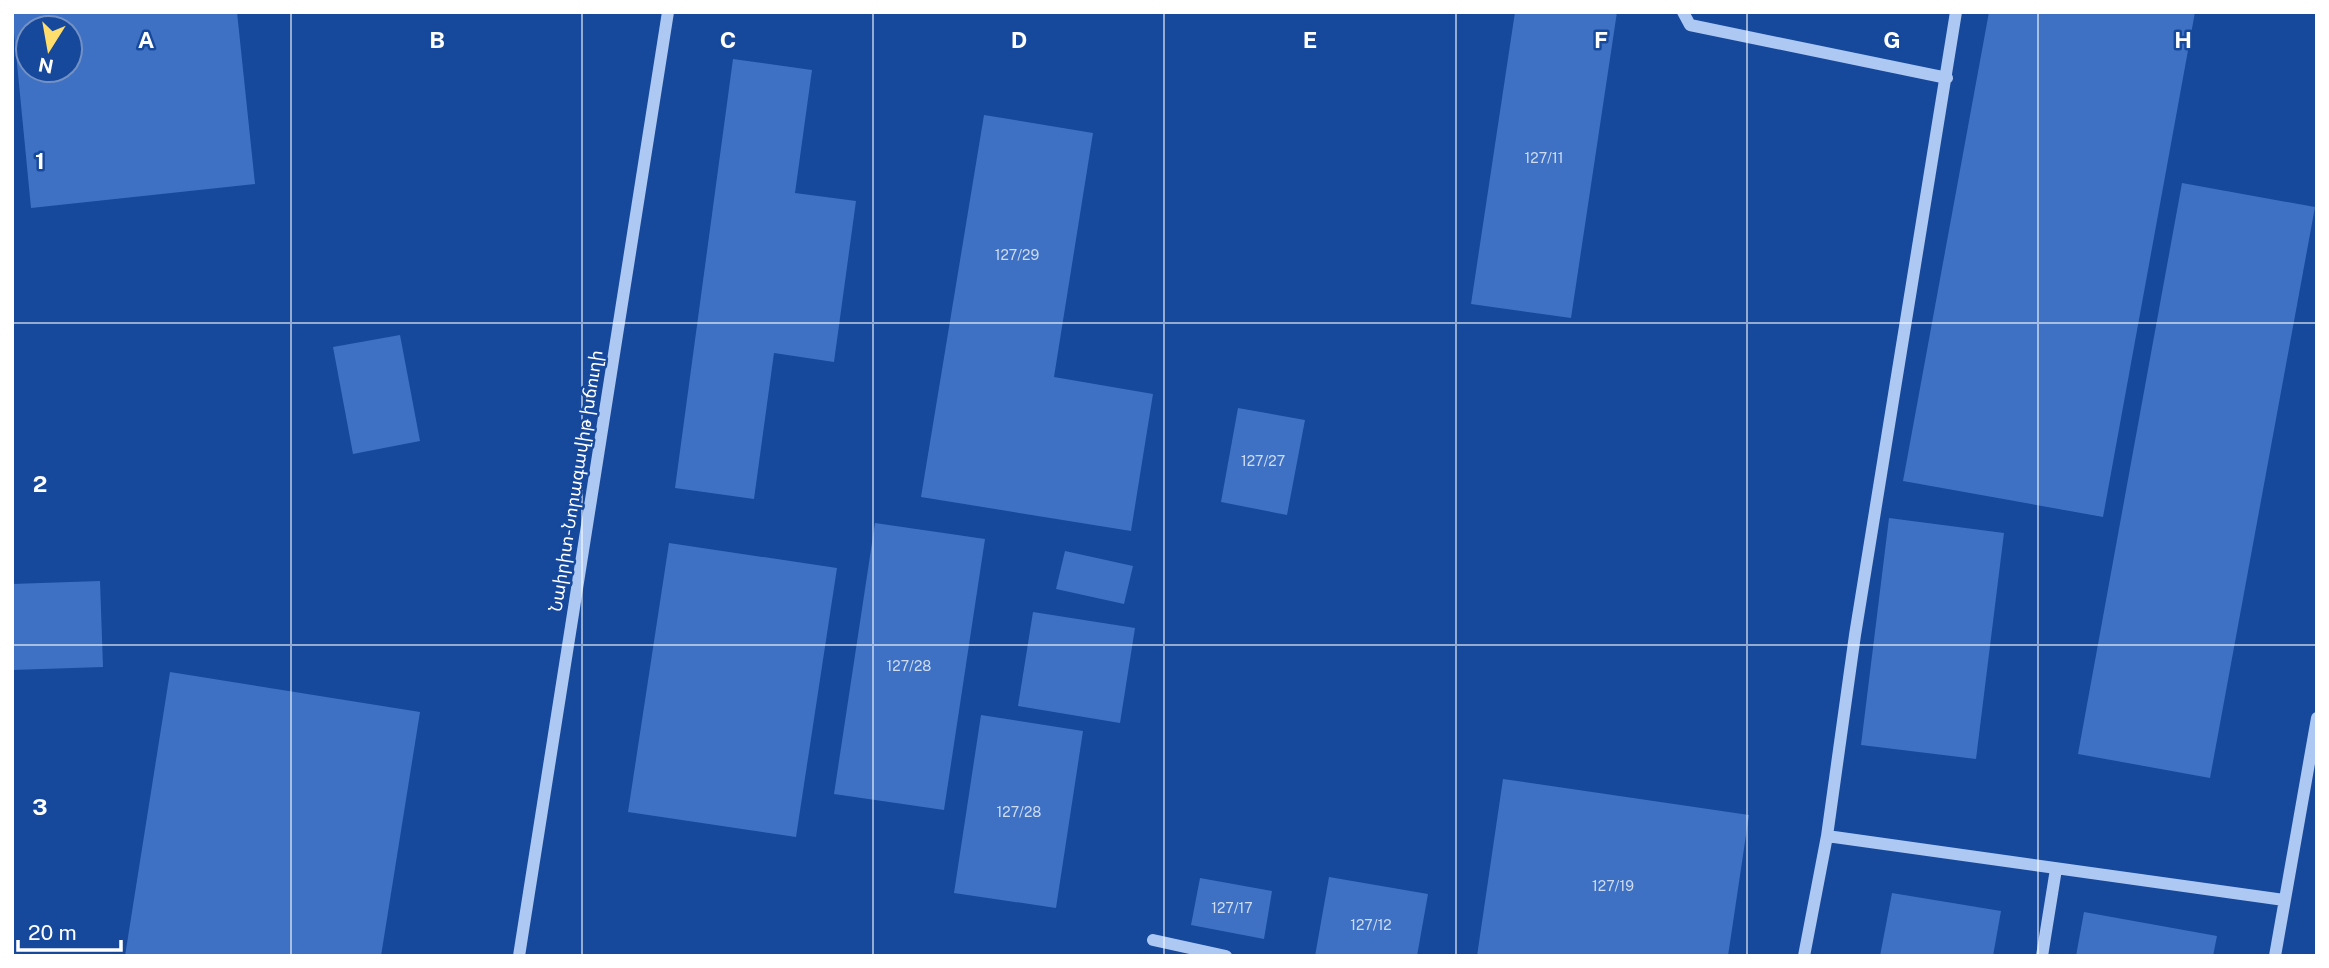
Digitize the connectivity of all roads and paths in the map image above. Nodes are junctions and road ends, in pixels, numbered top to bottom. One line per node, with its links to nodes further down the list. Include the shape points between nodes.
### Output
1 (668, 12): 10 (street, Նաիրիտ-Նորագավիթ խճուղի)
2 (1683, 12): 4 (street, via 1690,25)
3 (1956, 12): 4 (street)
4 (1947, 78): 6 (street, via 1855,635)
5 (2317, 718): 8 (street)
6 (1827, 836): 7 (street); 12 (street)
7 (2056, 869): 8 (street); 13 (street)
8 (2284, 900): 14 (street)
9 (1153, 940): 11 (street)
10 (519, 956)
11 (1226, 956)
12 (1804, 956)
13 (2042, 956)
14 (2275, 956)

